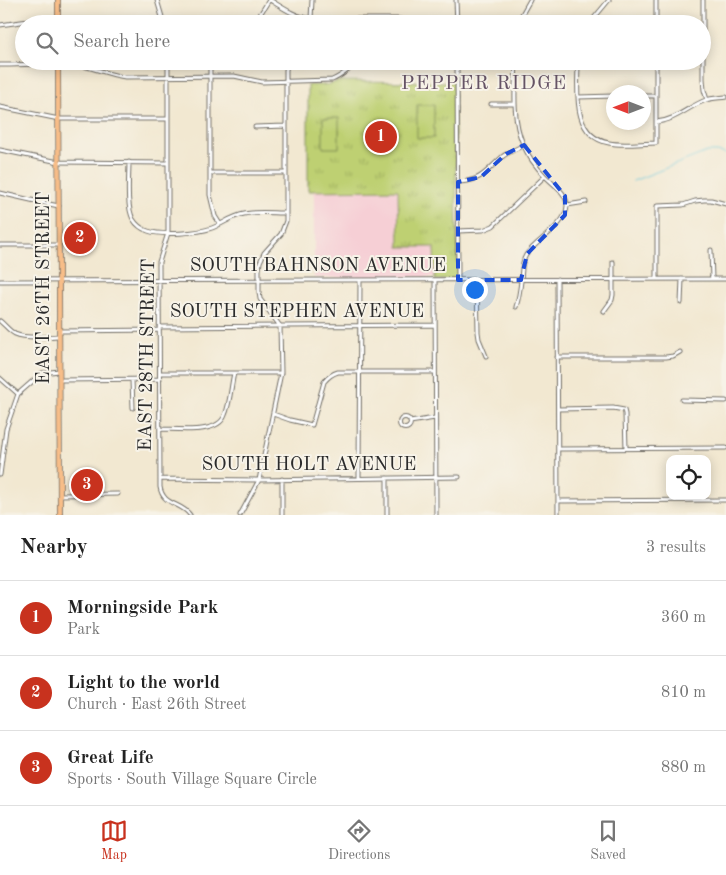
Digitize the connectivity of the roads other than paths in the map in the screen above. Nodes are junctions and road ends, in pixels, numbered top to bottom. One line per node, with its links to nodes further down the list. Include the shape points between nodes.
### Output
1 (58, 0): 10 (main road)
2 (157, 0): 11 (street)
3 (270, 0): 12 (street); 13 (street)
4 (312, 0): 14 (street)
5 (456, 0): 15 (street)
6 (530, 0): 16 (street)
7 (609, 0): 17 (street)
8 (656, 0): 18 (street)
9 (703, 0): 19 (street)
10 (58, 15)
11 (161, 15)
12 (260, 15)
13 (296, 15)
14 (311, 15)
15 (457, 15)
16 (522, 15)
17 (596, 15)
18 (656, 15)
19 (703, 15)
20 (15, 23): 21 (street)
21 (0, 25)
22 (15, 64): 23 (street)
23 (0, 65)
24 (58, 70): 47 (main road, EAST 26TH STREET)
25 (94, 70): 36 (street, via 125,77)
26 (168, 70): 36 (street, EAST 28TH STREET)
27 (209, 70): 35 (street)
28 (286, 70): 37 (street)
29 (348, 70): 37 (street, via 332,80)
30 (457, 70): 60 (street)
31 (516, 70): 45 (street)
32 (578, 70): 41 (street)
33 (656, 70): 40 (street)
34 (702, 70): 43 (street)
35 (209, 76): 36 (street); 37 (street, via 234,76 262,82); 57 (street)
36 (168, 77): 48 (street, EAST 28TH STREET)
37 (286, 81): 50 (street)
38 (606, 96): 41 (street)
39 (651, 96): 40 (street)
40 (656, 96): 49 (street)
41 (578, 97): 49 (street, via 579,115 586,130 609,143 656,143)
42 (726, 97): 43 (street)
43 (707, 100): 49 (street, via 675,117)
44 (491, 104): 45 (street)
45 (515, 104): 52 (street)
46 (0, 107): 47 (street)
47 (58, 119): 48 (street); 54 (main road, EAST 26TH STREET)
48 (168, 119): 56 (street, EAST 28TH STREET)
49 (656, 122)
50 (286, 126): 51 (street); 58 (street)
51 (255, 127)
52 (524, 145): 59 (street); 60 (street, via 506,154 481,176)
53 (0, 150): 54 (street)
54 (59, 162): 55 (street); 65 (main road, EAST 26TH STREET)
55 (129, 162): 56 (street); 69 (street, via 129,205 133,218 147,230)
56 (168, 163): 69 (street, EAST 28TH STREET)
57 (210, 173): 58 (street); 67 (street, via 210,195)
58 (286, 173): 66 (street)
59 (545, 176): 63 (street, via 562,192); 68 (street, via 493,226 483,230)
60 (458, 182): 68 (street)
61 (0, 193): 65 (street)
62 (586, 202): 63 (street)
63 (567, 204): 85 (street, via 565,215 527,254)
64 (726, 204): 76 (street, via 704,200 657,206)
65 (59, 206): 71 (main road, EAST 26TH STREET)
66 (286, 213): 67 (street, via 244,214); 80 (street, via 283,229 262,258)
67 (220, 224): 69 (street, via 195,232)
68 (458, 231): 83 (street)
69 (168, 233): 88 (street, EAST 28TH STREET, via 159,262)
70 (0, 245): 71 (street)
71 (59, 245): 87 (main road, EAST 26TH STREET)
72 (712, 250): 78 (street)
73 (613, 262): 75 (street)
74 (557, 279): 75 (street, SOUTH BAHNSON AVENUE); 85 (street, SOUTH BAHNSON AVENUE); 100 (street)
75 (613, 279): 76 (street, SOUTH BAHNSON AVENUE); 91 (street, via 612,300)
76 (657, 279): 77 (street, SOUTH BAHNSON AVENUE)
77 (682, 279): 78 (street, SOUTH BAHNSON AVENUE); 89 (street)
78 (712, 279): 79 (street, SOUTH BAHNSON AVENUE)
79 (726, 279)
80 (258, 280): 81 (street, SOUTH BAHNSON AVENUE); 88 (street, SOUTH BAHNSON AVENUE); 94 (street, via 260,299)
81 (360, 280): 82 (street, SOUTH BAHNSON AVENUE); 95 (street)
82 (435, 280): 83 (street, SOUTH BAHNSON AVENUE); 93 (street)
83 (458, 280): 84 (street, SOUTH BAHNSON AVENUE)
84 (477, 280): 85 (street, SOUTH BAHNSON AVENUE); 99 (street, via 478,332)
85 (521, 280): 90 (street)
86 (0, 281): 87 (street, SOUTH BAHNSON AVENUE)
87 (59, 281): 88 (street, SOUTH BAHNSON AVENUE); 97 (main road, EAST 26TH STREET)
88 (159, 281): 96 (street, EAST 28TH STREET)
89 (681, 303)
90 (516, 307)
91 (604, 311)
92 (0, 321): 97 (street, SOUTH STEPHEN AVENUE, via 17,335)
93 (435, 325): 95 (street, SOUTH STEPHEN AVENUE); 103 (street)
94 (280, 326): 95 (street, SOUTH STEPHEN AVENUE); 96 (street, SOUTH STEPHEN AVENUE); 106 (street)
95 (359, 326): 102 (street)
96 (159, 329): 97 (street, SOUTH STEPHEN AVENUE); 104 (street, EAST 28TH STREET)
97 (60, 334): 101 (main road, EAST 26TH STREET)
98 (680, 352): 100 (street, via 666,357)
99 (486, 356)
100 (557, 357): 115 (street)
101 (60, 371): 109 (main road, EAST 26TH STREET); 111 (street, via 42,373)
102 (359, 372): 103 (street); 116 (street, via 338,372 328,377 312,425); 128 (street)
103 (435, 372): 117 (street)
104 (160, 373): 105 (street); 108 (street, EAST 28TH STREET)
105 (234, 373): 106 (street); 121 (street, via 222,422 203,429)
106 (281, 373): 116 (street)
107 (0, 378): 111 (street)
108 (160, 379): 110 (street); 121 (street, EAST 28TH STREET)
109 (60, 380): 110 (street); 134 (main road, EAST 26TH STREET)
110 (132, 380): 114 (street)
111 (18, 394): 120 (street)
112 (682, 400): 113 (street)
113 (726, 401)
114 (133, 408)
115 (558, 408): 123 (street); 124 (street, via 624,410)
116 (273, 414): 132 (street)
117 (435, 418): 118 (street); 126 (street)
118 (410, 422)
119 (0, 427): 120 (street)
120 (6, 428): 125 (street)
121 (160, 429): 131 (street, EAST 28TH STREET)
122 (726, 448): 124 (street)
123 (558, 449): 124 (street); 136 (street)
124 (626, 449)
125 (0, 475)
126 (436, 477): 127 (street, SOUTH HOLT AVENUE); 129 (street, SOUTH HOLT AVENUE); 142 (street)
127 (459, 477)
128 (359, 478): 129 (street, SOUTH HOLT AVENUE); 130 (street, SOUTH HOLT AVENUE)
129 (387, 478): 141 (street)
130 (282, 479): 132 (street, SOUTH HOLT AVENUE); 140 (street)
131 (160, 480): 132 (street, SOUTH HOLT AVENUE); 138 (street, EAST 28TH STREET, via 161,494)
132 (259, 480): 139 (street)
133 (118, 494): 134 (street)
134 (60, 495): 137 (main road, EAST 26TH STREET)
135 (726, 500): 136 (street)
136 (558, 501): 143 (street)
137 (60, 515)
138 (190, 515)
139 (240, 515)
140 (282, 515)
141 (387, 515)
142 (436, 515)
143 (558, 515)

